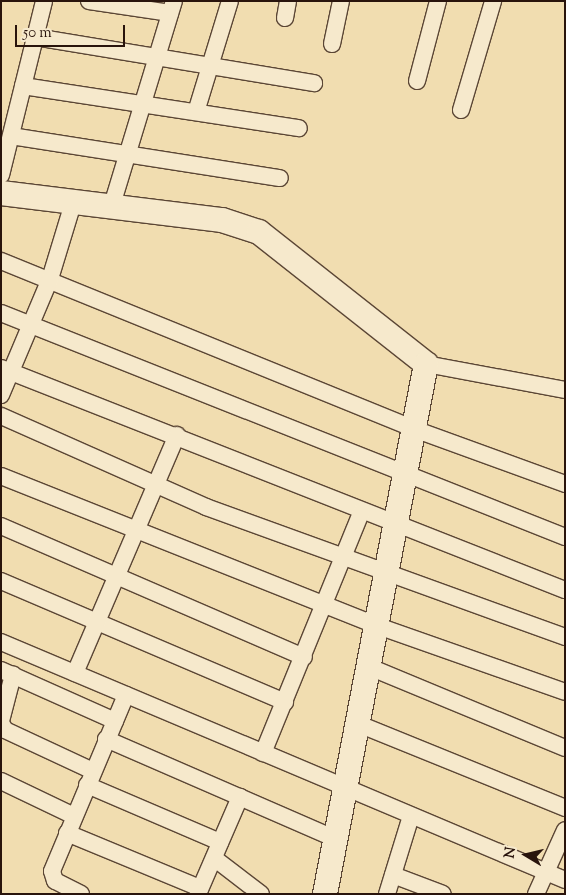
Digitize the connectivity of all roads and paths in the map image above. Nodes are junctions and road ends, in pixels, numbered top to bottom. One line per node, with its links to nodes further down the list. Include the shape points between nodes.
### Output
1 (44, 1): 11 (street)
2 (90, 1): 8 (street)
3 (230, 1): 14 (street)
4 (288, 1): 10 (street)
5 (341, 1): 12 (street)
6 (438, 1): 15 (street)
7 (494, 1): 19 (street)
8 (119, 3): 9 (street)
9 (172, 7): 13 (street)
10 (285, 18)
11 (35, 37): 13 (street); 17 (street)
12 (332, 44)
13 (157, 55): 14 (street); 18 (street)
14 (208, 63): 16 (street); 20 (street)
15 (417, 81)
16 (314, 83)
17 (23, 86): 18 (street); 22 (street)
18 (142, 103): 20 (street); 23 (street)
19 (461, 110)
20 (196, 112): 21 (street)
21 (299, 128)
22 (11, 136): 23 (street); 24 (street)
23 (128, 151): 25 (street); 28 (street)
24 (1, 175)
25 (280, 178)
26 (1, 193): 27 (street)
27 (74, 200): 28 (street); 30 (street)
28 (112, 205): 33 (street, via 222,220 259,232)
29 (1, 261): 30 (street)
30 (50, 279): 32 (street); 38 (street)
31 (1, 313): 32 (street)
32 (34, 323): 34 (street); 40 (street)
33 (426, 364): 35 (street); 38 (street)
34 (7, 368): 36 (street); 39 (street)
35 (565, 390)
36 (1, 395)
37 (1, 416): 43 (street)
38 (414, 429): 40 (street); 42 (street)
39 (177, 436): 43 (street); 44 (street)
40 (405, 475): 45 (street); 48 (street)
41 (1, 476): 47 (street)
42 (565, 484)
43 (156, 485): 47 (street); 49 (street)
44 (362, 511): 45 (street); 49 (street)
45 (395, 524): 50 (street); 53 (street)
46 (1, 526): 51 (street)
47 (138, 530): 51 (street); 54 (street)
48 (565, 537)
49 (343, 557): 50 (street); 54 (street)
50 (386, 572): 56 (street); 57 (street)
51 (117, 576): 55 (street); 59 (street)
52 (1, 581): 55 (street)
53 (565, 590)
54 (326, 605): 56 (street); 59 (street)
55 (95, 621): 62 (street); 65 (street)
56 (376, 625): 60 (street); 63 (street)
57 (565, 637)
58 (1, 642): 62 (street)
59 (304, 657): 65 (street)
60 (367, 666): 68 (street); 70 (street)
61 (7, 673): 66 (street); 67 (street)
62 (75, 674): 64 (street)
63 (565, 692)
64 (126, 695): 66 (street); 71 (street)
65 (285, 702): 71 (street)
66 (115, 721): 69 (street)
67 (1, 722): 72 (street, via 5,730)
68 (356, 723): 74 (street); 76 (street)
69 (106, 739): 72 (street); 75 (street)
70 (565, 748)
71 (263, 754): 74 (street)
72 (90, 778): 77 (street); 82 (street)
73 (1, 781): 77 (street)
74 (343, 788): 78 (street); 81 (street)
75 (240, 797): 81 (street); 82 (street)
76 (565, 808)
77 (74, 816): 80 (street)
78 (411, 816): 84 (street); 85 (street)
79 (565, 830): 84 (street)
80 (67, 833): 87 (street); 88 (street, via 52,876)
81 (336, 839): 90 (street)
82 (220, 842): 83 (street)
83 (214, 858): 87 (street); 89 (street)
84 (546, 872): 86 (street); 93 (street)
85 (393, 875): 91 (street); 92 (street)
86 (565, 880)
87 (199, 891)
88 (81, 894)
89 (261, 894)
90 (325, 894)
91 (387, 894)
92 (443, 894)
93 (536, 894)

